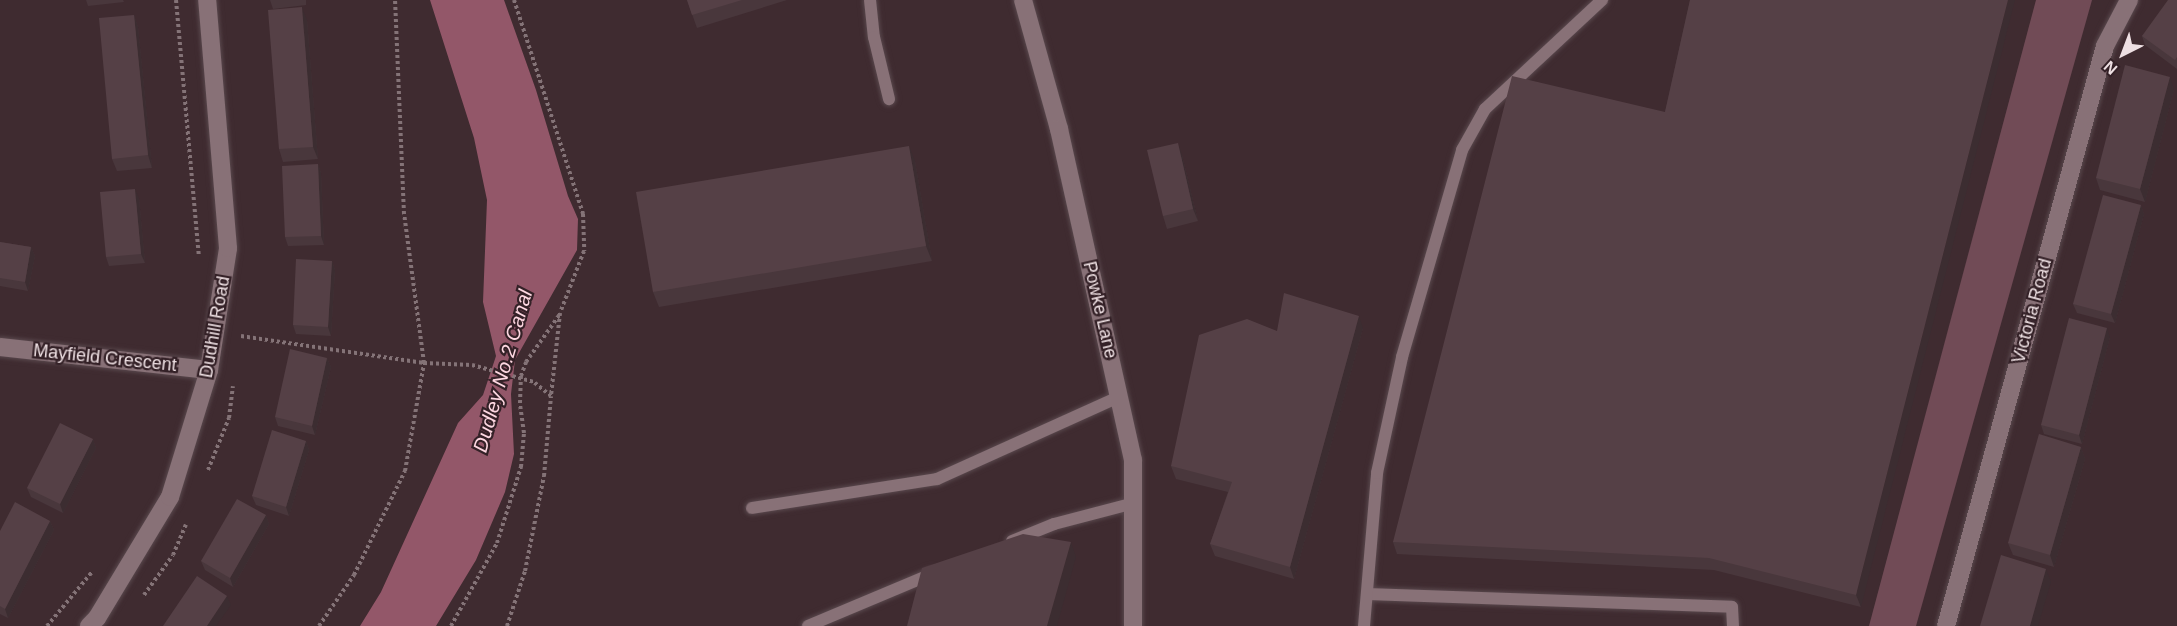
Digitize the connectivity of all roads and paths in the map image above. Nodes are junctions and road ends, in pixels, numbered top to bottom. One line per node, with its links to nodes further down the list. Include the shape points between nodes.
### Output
1 (176, 0): 10 (path)
2 (207, 0): 12 (street, Dudhill Road, via 228,248)
3 (395, 0): 14 (path, via 404,214)
4 (514, 0): 11 (path, via 583,214 584,251)
5 (870, 0): 9 (lane, via 874,37)
6 (1023, 0): 17 (street, Powke Lane, via 1059,129)
7 (1602, 0): 23 (lane, via 1485,109 1462,150 1402,357 1377,473)
8 (2129, 0): 33 (street, Victoria Road, via 2105,46)
9 (889, 99)
10 (200, 265)
11 (561, 314): 16 (path); 27 (path, via 526,362 521,376 521,467 498,543)
12 (215, 336): 14 (path, via 241,336); 15 (street, Dudhill Road)
13 (0, 347): 15 (street, Mayfield Crescent)
14 (424, 363): 16 (path, bridge, via 472,365 534,382); 26 (path, via 405,471 354,575)
15 (209, 370): 25 (street, Dudhill Road, via 170,497 98,618)
16 (551, 396): 28 (path, via 544,476 525,572)
17 (1119, 397): 18 (street, Powke Lane, via 1133,460); 19 (lane, via 937,479)
18 (1134, 502): 20 (lane, via 1054,524); 30 (street, Powke Lane)
19 (752, 508)
20 (1001, 546)
21 (98, 563): 24 (path)
22 (947, 568): 29 (lane)
23 (1367, 594): 31 (lane); 32 (lane, via 1732,607)
24 (47, 626)
25 (89, 626)
26 (319, 626)
27 (451, 626)
28 (507, 626)
29 (808, 626)
30 (1133, 626)
31 (1364, 626)
32 (1733, 626)
33 (1946, 626)

